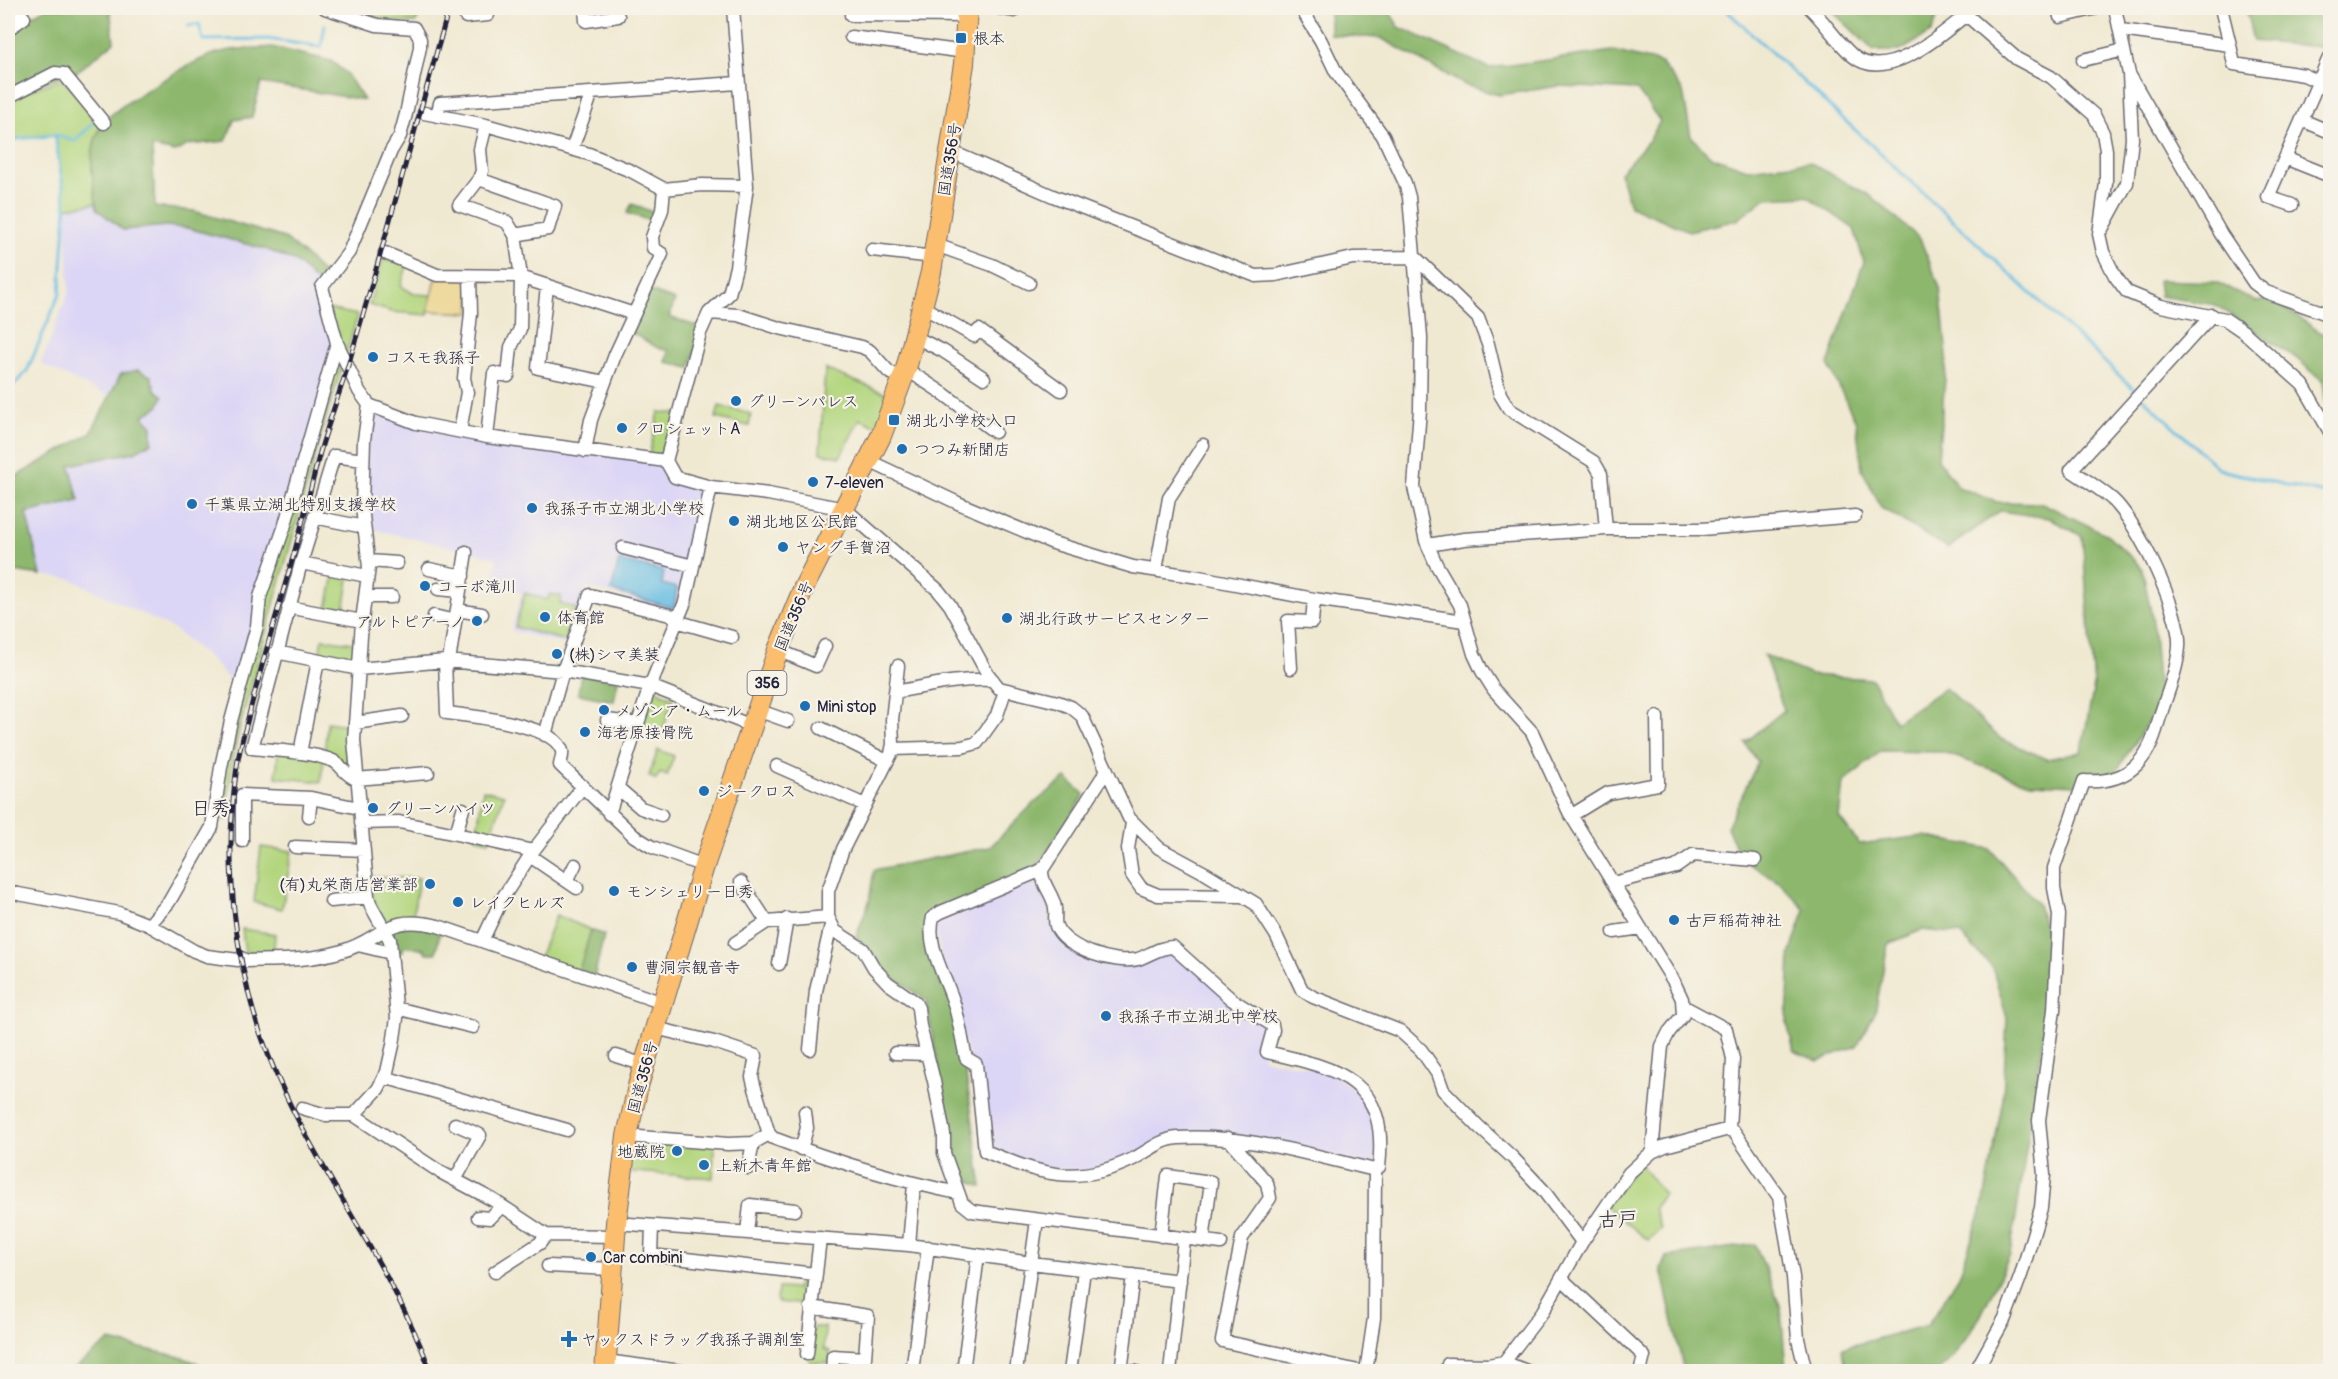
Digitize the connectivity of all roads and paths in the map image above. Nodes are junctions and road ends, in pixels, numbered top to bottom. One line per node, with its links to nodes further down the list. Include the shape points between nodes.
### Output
1 (16, 8): 18 (street, via 24,18)
2 (330, 8): 61 (street, via 377,25 414,28 420,39 400,136 349,252 322,287)
3 (487, 8): 17 (street, via 488,15)
4 (585, 8): 16 (street, via 586,21)
5 (733, 8): 27 (street)
6 (998, 8): 13 (street)
7 (1301, 8): 50 (street, via 1336,72 1383,136 1405,183)
8 (1810, 8): 45 (street, via 1854,57 1870,63 1896,61 1931,44 1962,18 1970,18 2017,59 2051,76 2094,115 2103,133 2106,183)
9 (2058, 8): 10 (street, via 2060,17)
10 (2097, 8)
11 (2115, 8): 19 (street)
12 (2221, 8): 21 (street)
13 (1014, 10)
14 (967, 12): 15 (street); 23 (highway, 国道356号 / 356)
15 (851, 15)
16 (618, 16)
17 (466, 17)
18 (8, 29)
19 (2121, 30): 21 (street); 22 (street)
20 (851, 37): 23 (street)
21 (2230, 45): 28 (street, via 2234,64 2304,75)
22 (2124, 50): 24 (street); 26 (street)
23 (966, 52): 38 (highway, 国道356号 / 356)
24 (2083, 60)
25 (2328, 60): 28 (street)
26 (2128, 74): 45 (street, via 2132,139 2127,183); 59 (street, via 2254,283 2266,292)
27 (738, 83): 32 (street, via 440,103); 42 (street)
28 (2325, 85): 33 (street)
29 (8, 97): 34 (street, via 55,74 64,74)
30 (589, 101): 37 (street)
31 (423, 113): 32 (street)
32 (437, 116): 35 (street)
33 (2302, 120): 36 (street); 39 (street)
34 (104, 123)
35 (486, 125): 37 (street); 41 (street)
36 (2331, 132)
37 (572, 149): 43 (street, via 631,171)
38 (950, 151): 48 (highway, 国道356号 / 356); 50 (street, via 1256,276 1353,258)
39 (2285, 158): 40 (street); 44 (street, via 2268,197)
40 (2331, 176)
41 (479, 179): 46 (street, via 459,205 507,222); 46 (street, via 555,206 548,229)
42 (747, 186): 43 (street); 56 (street, via 729,294)
43 (664, 189): 57 (street, via 662,210 652,237 653,248 662,254)
44 (2292, 205)
45 (2099, 234): 58 (street, via 2103,252 2127,292 2161,306)
46 (515, 235): 52 (street)
47 (872, 250): 48 (street)
48 (935, 251): 53 (street, via 992,265); 55 (highway, 国道356号 / 356)
49 (385, 254): 51 (street, via 437,275)
50 (1415, 257): 81 (street, via 1478,318 1500,394 1509,409 1594,462 1601,474); 82 (street, via 1421,370 1414,474)
51 (470, 276): 52 (street); 67 (street, via 471,313 464,378 467,392)
52 (521, 277): 54 (street); 70 (street, via 520,328 511,347 508,376 494,374)
53 (1029, 283)
54 (547, 287): 57 (street); 64 (street, via 538,368)
55 (923, 307): 60 (highway, 国道356号 / 356); 65 (street, via 974,336 979,330)
56 (709, 313): 62 (street, via 738,315 862,347 889,372); 74 (street)
57 (633, 314): 64 (street)
58 (2212, 315): 69 (street, via 2244,332 2303,385); 248 (street, via 2071,470 2113,500 2128,518 2149,553 2170,606 2179,645 2153,742 2138,765 2117,779 2084,781 2054,868 2060,915 2054,1010 2039,1120 2044,1175 2041,1208 2005,1318)
59 (2331, 315)
60 (915, 337): 62 (highway, 国道356号 / 356); 63 (street)
61 (337, 343): 66 (street); 165 (street, via 260,597 257,626 221,767 212,827 169,902)
62 (905, 374): 68 (street); 75 (highway, 国道356号 / 356)
63 (984, 378)
64 (605, 382): 72 (street)
65 (1061, 390)
66 (369, 405): 67 (street, via 416,423); 73 (street)
67 (460, 431): 70 (street)
68 (995, 432)
69 (2331, 432)
70 (487, 437): 72 (street)
71 (1203, 445): 90 (street, via 1169,498)
72 (585, 451): 74 (street)
73 (363, 460): 79 (street, via 334,456); 80 (street)
74 (666, 461): 76 (street, via 675,477)
75 (869, 461): 77 (highway, 国道356号 / 356); 90 (street, via 1053,543)
76 (711, 487): 77 (street); 88 (street)
77 (845, 509): 107 (highway, 国道356号 / 356, via 804,587); 115 (street, via 938,590)
78 (1855, 516): 81 (street, via 1702,529)
79 (314, 517): 80 (street); 86 (street)
80 (364, 527): 85 (street)
81 (1606, 529): 82 (street)
82 (1428, 545): 104 (street, via 1460,605)
83 (623, 549): 88 (street)
84 (466, 552): 92 (street)
85 (369, 561): 87 (street); 91 (street)
86 (301, 563): 91 (street); 98 (street)
87 (397, 563)
88 (693, 566): 102 (street)
89 (429, 569): 92 (street)
90 (1156, 570): 97 (street)
91 (368, 576): 95 (street)
92 (463, 576): 94 (street)
93 (438, 589): 94 (street)
94 (460, 591): 100 (street)
95 (365, 597): 96 (street); 103 (street)
96 (392, 597)
97 (1314, 599): 104 (street); 112 (street, via 1312,622 1288,621)
98 (288, 607): 103 (street); 108 (street)
99 (482, 614): 100 (street)
100 (456, 615): 101 (street); 110 (street)
101 (434, 616)
102 (677, 619): 105 (street); 114 (street, via 590,595); 116 (street)
103 (362, 621): 113 (street)
104 (1464, 621): 143 (street, via 1482,671 1532,732)
105 (732, 637)
106 (825, 646): 107 (street, via 816,666)
107 (778, 650): 121 (highway, 国道356号 / 356)
108 (276, 652): 109 (street); 129 (street, via 252,748)
109 (318, 661): 113 (street); 129 (street)
110 (447, 661): 113 (street); 114 (street); 127 (street, via 447,713 510,722)
111 (898, 666): 118 (street)
112 (1291, 668)
113 (359, 669): 124 (street)
114 (563, 670): 116 (street); 127 (street)
115 (993, 681): 117 (street); 118 (street, via 961,680)
116 (650, 686): 121 (street); 125 (street)
117 (1005, 691): 128 (street, via 997,715 977,743); 132 (street, via 1071,707 1082,716)
118 (895, 692): 128 (street)
119 (402, 716): 124 (street)
120 (1657, 717): 143 (street, via 1658,784 1608,793)
121 (754, 718): 123 (street); 154 (highway, 国道356号 / 356)
122 (607, 720): 125 (street)
123 (788, 720)
124 (355, 723): 134 (street)
125 (638, 724): 136 (street)
126 (821, 728): 130 (street)
127 (545, 735): 135 (street, via 559,746 560,765)
128 (892, 749): 130 (street)
129 (300, 753): 134 (street, via 334,760)
130 (887, 761): 138 (street)
131 (777, 766): 138 (street, via 794,768)
132 (1107, 770): 146 (street); 155 (street)
133 (428, 773): 134 (street)
134 (356, 779): 139 (street)
135 (584, 786): 141 (street); 151 (street)
136 (618, 788): 141 (street); 142 (street, via 641,808)
137 (310, 798): 139 (street); 144 (street); 148 (street, via 242,795)
138 (865, 805): 163 (street, via 828,891)
139 (359, 808): 145 (street)
140 (463, 809): 147 (street)
141 (609, 814): 154 (street, via 652,847)
142 (661, 815)
143 (1572, 815): 157 (street)
144 (309, 816)
145 (361, 823): 147 (street, via 399,822); 150 (street)
146 (1132, 823): 159 (street, via 1159,848); 159 (street, via 1128,849 1132,875 1141,888 1158,895)
147 (456, 834): 151 (street)
148 (242, 841)
149 (295, 847): 150 (street)
150 (363, 850): 160 (street)
151 (532, 853): 153 (street, via 572,884); 169 (street, via 502,899)
152 (1755, 860): 157 (street, via 1693,855 1676,867)
153 (575, 865)
154 (704, 866): 174 (highway, 国道356号 / 356)
155 (1042, 870): 193 (street, via 941,912 933,917 931,925 938,967 955,1005 966,1058 976,1064 985,1150 1046,1174 1087,1174 1114,1168 1173,1138); 198 (street, via 1041,880 1055,907 1056,926 1078,947 1120,961 1173,947 1231,999 1272,1025 1267,1052 1306,1061 1350,1079 1368,1097 1377,1114 1382,1145 1379,1167)
156 (741, 882): 164 (street)
157 (1614, 883): 166 (street)
158 (8, 892): 165 (street, via 119,914)
159 (1243, 896): 214 (street, via 1256,904 1272,929 1302,990 1313,998 1400,1032 1421,1050 1443,1090 1543,1190)
160 (368, 897): 161 (street); 167 (street)
161 (331, 901)
162 (787, 919): 163 (street); 164 (street); 173 (street)
163 (829, 921): 179 (street); 181 (street, via 835,931 863,950 888,983 915,1002)
164 (767, 922): 170 (street)
165 (149, 925): 171 (street, via 194,951 222,959 313,958)
166 (1641, 928): 168 (street); 175 (street, via 1674,982)
167 (384, 930): 169 (street, via 396,923 418,921); 171 (street); 172 (street)
168 (1614, 932)
169 (482, 941): 174 (street)
170 (735, 943)
171 (358, 945): 172 (street)
172 (391, 952): 176 (street)
173 (779, 964)
174 (663, 1003): 178 (highway, 国道356号 / 356)
175 (1683, 1006): 189 (street, via 1726,1029 1733,1059); 196 (street, via 1683,1015 1662,1046)
176 (396, 1008): 177 (street); 184 (street, via 393,1046)
177 (473, 1027)
178 (655, 1028): 183 (highway, 国道356号 / 356); 191 (street, via 756,1056 752,1077)
179 (810, 1049)
180 (895, 1053): 181 (street)
181 (927, 1054): 201 (street, via 944,1134 944,1153)
182 (616, 1056): 183 (street)
183 (645, 1065): 192 (highway, 国道356号 / 356)
184 (384, 1077): 187 (street); 190 (street)
185 (302, 1108): 187 (street, via 326,1115)
186 (805, 1112): 195 (street, via 807,1128)
187 (354, 1115): 199 (street)
188 (455, 1124): 199 (street, via 480,1135)
189 (1729, 1129): 196 (street); 247 (street, via 1736,1133 1779,1197)
190 (567, 1130)
191 (769, 1134): 194 (street); 195 (street)
192 (627, 1136): 194 (street); 207 (highway, 国道356号 / 356)
193 (1228, 1137): 198 (street); 243 (street, via 1267,1183 1270,1198 1242,1238 1222,1341)
194 (753, 1143): 197 (street)
195 (801, 1149): 200 (street)
196 (1652, 1152): 214 (street, via 1629,1173)
197 (748, 1168)
198 (1375, 1170): 243 (street, via 1374,1318)
199 (455, 1180): 202 (street)
200 (914, 1184): 201 (street); 216 (street)
201 (958, 1193): 205 (street, via 972,1211)
202 (502, 1206): 204 (street, via 490,1218); 209 (street)
203 (795, 1210): 208 (street, via 750,1205)
204 (478, 1217)
205 (1037, 1221): 210 (street); 219 (street)
206 (652, 1226): 207 (street); 208 (street); 224 (street, via 651,1255)
207 (615, 1230): 209 (street); 221 (highway, 国道356号 / 356)
208 (747, 1233): 211 (street)
209 (546, 1234): 223 (street, via 540,1243)
210 (1161, 1236): 212 (street); 213 (street, via 1168,1176 1211,1182)
211 (820, 1238): 216 (street); 224 (street)
212 (1184, 1239): 213 (street); 227 (street)
213 (1203, 1241): 215 (street)
214 (1582, 1242): 226 (street)
215 (1221, 1243)
216 (909, 1245): 217 (street)
217 (928, 1247): 218 (street); 236 (street)
218 (978, 1255): 219 (street); 237 (street)
219 (1031, 1263): 222 (street); 238 (street)
220 (548, 1266): 221 (street)
221 (612, 1269): 232 (highway, 国道356号 / 356)
222 (1084, 1269): 225 (street); 239 (street)
223 (495, 1272)
224 (815, 1274): 228 (street)
225 (1133, 1275): 227 (street); 240 (street)
226 (1562, 1279): 231 (street); 246 (street, via 1644,1356)
227 (1180, 1281): 242 (street)
228 (811, 1307): 229 (street); 230 (street, via 868,1316 865,1358)
229 (807, 1354)
230 (861, 1358): 234 (street, via 833,1356); 235 (street)
231 (1504, 1362): 244 (street, via 1448,1364); 245 (street)
232 (606, 1366): 233 (street)
233 (688, 1371)
234 (832, 1371)
235 (860, 1371)
236 (912, 1371)
237 (963, 1371)
238 (1016, 1371)
239 (1070, 1371)
240 (1121, 1371): 241 (street)
241 (1137, 1371)
242 (1170, 1371)
243 (1365, 1371)
244 (1447, 1371)
245 (1529, 1371)
246 (1640, 1371)
247 (1806, 1371)
248 (1975, 1371)

